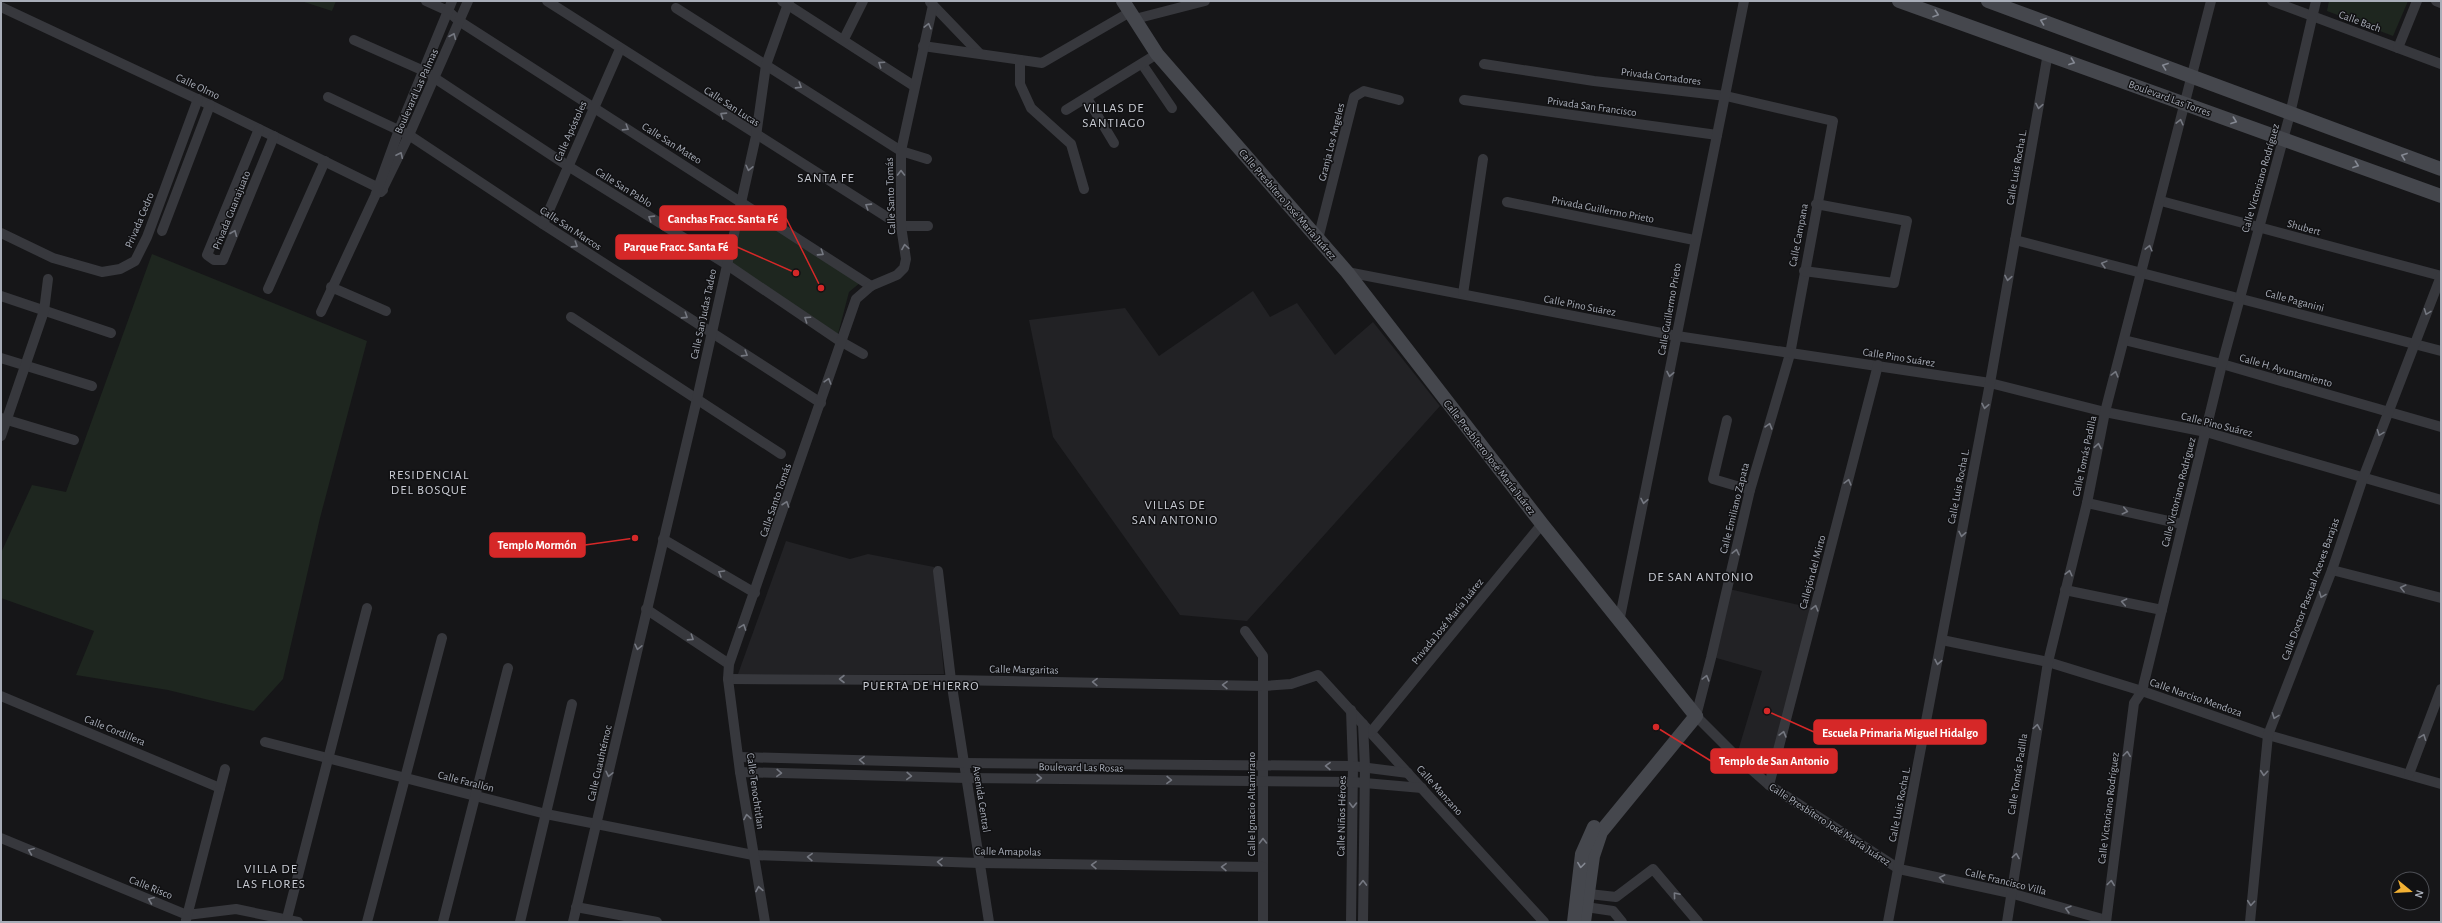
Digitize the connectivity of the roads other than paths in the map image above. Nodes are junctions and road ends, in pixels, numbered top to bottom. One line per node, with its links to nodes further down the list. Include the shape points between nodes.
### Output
1 (426, 1): 21 (street, Calle San Mateo)
2 (452, 1): 21 (street, Boulevard Las Palmas)
3 (468, 1): 24 (street, Boulevard Las Palmas)
4 (863, 1): 25 (street)
5 (1205, 1): 18 (street)
6 (1744, 1): 42 (street, Calle Guillermo Prieto)
7 (1900, 1): 31 (street, Boulevard Las Torres, one-way to 31)
8 (1988, 1): 39 (street, one-way to 8)
9 (2211, 1): 39 (street, Calle Tomás Padilla)
10 (2272, 1): 23 (street, Calle Bach)
11 (2316, 1): 23 (street, Calle Victoriano Rodríguez)
12 (2418, 1): 28 (street)
13 (2436, 1): 17 (street)
14 (551, 2): 29 (street, Calle San Lucas)
15 (786, 2): 25 (street); 37 (street, Calle San Judas Tadeo)
16 (931, 3): 27 (street, Calle Santo Tomás, one-way to 16); 30 (street)
17 (2441, 3)
18 (1176, 4): 22 (street)
19 (1, 7): 45 (street, Calle Olmo)
20 (676, 8): 37 (street)
21 (448, 11): 24 (street, Calle San Mateo); 38 (street, Boulevard Las Palmas)
22 (1129, 11): 32 (street, Calle Presbítero José María Juárez); 33 (street, via 1042,63)
23 (2313, 16): 28 (street, Calle Bach); 53 (street, Calle Victoriano Rodríguez)
24 (459, 21): 40 (street, Boulevard Las Palmas, one-way to 24); 50 (street, Calle San Mateo)
25 (844, 39): 41 (street, one-way to 25)
26 (354, 40): 38 (street, Calle San Pablo)
27 (923, 46): 30 (street); 41 (street, Calle Santo Tomás)
28 (2398, 48): 36 (street, Calle Bach)
29 (620, 49): 50 (street, Calle Apóstoles); 60 (street, Calle San Lucas, one-way to 29)
30 (979, 53): 33 (street)
31 (2048, 53): 48 (street, Boulevard Las Torres, one-way to 48); 86 (street, Calle Luis Rocha L., one-way to 86)
32 (1157, 54): 34 (street); 84 (street, Calle Presbítero José María Juárez)
33 (1020, 60): 69 (street, via 1020,84 1031,108 1071,144)
34 (1142, 64): 44 (street); 51 (street)
35 (1484, 64): 42 (street, Privada Cortadores, via 1594,81)
36 (2441, 64)
37 (766, 65): 60 (street, Calle San Judas Tadeo); 63 (street, one-way to 63)
38 (424, 71): 40 (street, Calle San Pablo); 56 (street, Boulevard Las Palmas)
39 (2190, 75): 48 (street, Calle Tomás Padilla); 53 (street)
40 (435, 79): 57 (street, Boulevard Las Palmas); 67 (street, Calle San Pablo)
41 (914, 86): 63 (street, Calle Santo Tomás)
42 (1726, 96): 54 (street, Privada Cortadores); 58 (street, Calle Guillermo Prieto)
43 (328, 97): 56 (street, Calle San Marcos)
44 (1087, 98): 52 (street); 62 (street)
45 (198, 99): 49 (street, Calle Olmo); 83 (street, Privada Cedro, via 148,237 135,261 120,269 102,272 52,258)
46 (1399, 100): 84 (street, Granja Los Angeles, via 1364,91 1354,97)
47 (1464, 100): 58 (street, Privada San Francisco)
48 (2185, 104): 61 (street, Boulevard Las Torres, one-way to 61); 74 (street, Calle Tomás Padilla, one-way to 48)
49 (210, 105): 55 (street, Calle Olmo); 82 (street)
50 (593, 107): 67 (street, Calle Apóstoles); 73 (street, Calle San Mateo, one-way to 73)
51 (1172, 108)
52 (1066, 110)
53 (2290, 114): 61 (street, Calle Victoriano Rodríguez); 68 (street, one-way to 53)
54 (1833, 121): 77 (street, Calle Campana)
55 (259, 129): 59 (street, Calle Olmo); 71 (street, Privada Guanajuato)
56 (399, 130): 57 (street, Calle San Marcos); 70 (street, Boulevard Las Palmas)
57 (409, 135): 70 (street, Boulevard Las Palmas, one-way to 57); 78 (street, Calle San Marcos)
58 (1717, 135): 85 (street, Calle Guillermo Prieto)
59 (274, 136): 66 (street, Calle Olmo); 76 (street, Privada Guanajuato)
60 (756, 136): 73 (street, Calle San Judas Tadeo, one-way to 73); 79 (street, Calle San Lucas, one-way to 60)
61 (2283, 139): 72 (street, Boulevard Las Torres, one-way to 72); 81 (street, Calle Victoriano Rodríguez)
62 (1114, 143)
63 (900, 151): 64 (street); 79 (street, Calle Santo Tomás, one-way to 63)
64 (927, 158)
65 (1483, 159): 96 (street)
66 (325, 161): 70 (street, Calle Olmo); 95 (street)
67 (568, 166): 78 (street, Calle Apóstoles); 87 (street, Calle San Pablo, one-way to 67)
68 (2441, 169)
69 (1084, 189)
70 (379, 191): 94 (street)
71 (232, 194): 76 (street); 76 (street, Privada Guanajuato, one-way to 76, via 206,254 214,260 223,260)
72 (2441, 196)
73 (741, 200): 87 (street, Calle San Judas Tadeo); 93 (street, Calle San Mateo, one-way to 93)
74 (2161, 201): 81 (street, Shubert); 90 (street, Calle Tomás Padilla, one-way to 74)
75 (1507, 202): 85 (street, Privada Guillermo Prieto)
76 (246, 204)
77 (1816, 204): 88 (street, Calle Campana); 88 (street, via 1907,221 1894,283)
78 (543, 224): 104 (street, Calle San Marcos, one-way to 104)
79 (901, 226): 80 (street); 93 (street, Calle Santo Tomás, one-way to 79, via 897,275 904,268 906,258)
80 (928, 226)
81 (2258, 227): 91 (street, Shubert); 98 (street, Calle Victoriano Rodríguez)
82 (162, 231)
83 (1, 233)
84 (1318, 239): 89 (street, Calle Presbítero José María Juárez)
85 (1694, 240): 105 (street, Calle Guillermo Prieto)
86 (2015, 240): 90 (street, Calle Paganini, one-way to 86); 116 (street, Calle Luis Rocha L., one-way to 116)
87 (726, 264): 104 (street, Calle San Judas Tadeo); 107 (street, Calle San Pablo, one-way to 87)
88 (1804, 271): 111 (street, Calle Campana)
89 (1346, 272): 96 (street, Calle Pino Suárez); 133 (street, Calle Presbítero José María Juárez)
90 (2142, 274): 98 (street, Calle Paganini); 106 (street, Calle Tomás Padilla)
91 (2441, 276): 108 (street, Calle Doctor Pascual Aceves Barajas, one-way to 108)
92 (48, 279): 99 (street)
93 (871, 286): 107 (street, Calle Santo Tomás, via 856,299)
94 (331, 287): 100 (street); 101 (street)
95 (268, 289)
96 (1463, 294): 105 (street, Calle Pino Suárez)
97 (1, 296): 99 (street)
98 (2240, 297): 108 (street, Calle Paganini); 113 (street, Calle Victoriano Rodríguez)
99 (44, 311): 103 (street); 114 (street)
100 (386, 311)
101 (321, 312)
102 (571, 317): 118 (street)
103 (111, 332)
104 (712, 334): 118 (street, Calle San Judas Tadeo); 119 (street, Calle San Marcos, one-way to 119)
105 (1677, 336): 111 (street, Calle Pino Suárez); 144 (street, Calle Guillermo Prieto, one-way to 144)
106 (2124, 340): 113 (street, Calle H. Ayuntamiento); 120 (street, Calle Tomás Padilla, one-way to 106)
107 (840, 341): 110 (street, Calle San Pablo); 119 (street, Calle Santo Tomás, one-way to 107)
108 (2415, 344): 109 (street, Calle Paganini); 121 (street, Calle Doctor Pascual Aceves Barajas)
109 (2441, 351)
110 (863, 354)
111 (1790, 354): 115 (street, Calle Pino Suárez); 130 (street, Calle Emiliano Zapata, one-way to 111)
112 (1, 358): 114 (street)
113 (2222, 364): 121 (street, Calle H. Ayuntamiento); 125 (street, Calle Victoriano Rodríguez)
114 (24, 365): 117 (street); 122 (street)
115 (1878, 365): 116 (street, Calle Pino Suárez); 181 (street, Callejón del Mirto, one-way to 115)
116 (1990, 383): 120 (street, Calle Pino Suárez); 147 (street, Calle Luis Rocha L., one-way to 147)
117 (92, 386)
118 (697, 399): 128 (street); 135 (street, Calle San Judas Tadeo)
119 (821, 403): 139 (street, Calle Santo Tomás, one-way to 119)
120 (2105, 412): 125 (street, Calle Pino Suárez); 132 (street, Calle Tomás Padilla, one-way to 120)
121 (2388, 413): 124 (street, Calle H. Ayuntamiento); 129 (street, Calle Doctor Pascual Aceves Barajas, one-way to 129)
122 (4, 419): 126 (street); 127 (street)
123 (1727, 420): 130 (street, via 1713,479)
124 (2441, 427)
125 (2206, 432): 129 (street, Calle Pino Suárez); 134 (street, Calle Victoriano Rodríguez)
126 (1, 436)
127 (74, 440)
128 (781, 454)
129 (2363, 478): 131 (street, Calle Pino Suárez); 136 (street, Calle Doctor Pascual Aceves Barajas)
130 (1750, 490): 160 (street, Calle Emiliano Zapata, one-way to 130, via 1712,658)
131 (2441, 500)
132 (2087, 503): 134 (street, one-way to 134); 138 (street, Calle Tomás Padilla, one-way to 132)
133 (1542, 524): 144 (street, Calle Presbítero José María Juárez); 162 (street, Privada José María Juárez)
134 (2182, 524): 143 (street, Calle Victoriano Rodríguez)
135 (663, 539): 139 (street, one-way to 135); 142 (street, Calle San Judas Tadeo)
136 (2332, 570): 140 (street, one-way to 136); 163 (street, Calle Doctor Pascual Aceves Barajas, one-way to 163)
137 (938, 572): 153 (street, Avenida Central)
138 (2065, 590): 143 (street, one-way to 138); 148 (street, Calle Tomás Padilla)
139 (755, 593): 149 (street, Calle Santo Tomás, one-way to 139)
140 (2441, 598)
141 (367, 608): 166 (street)
142 (646, 609): 149 (street, one-way to 149); 186 (street, Calle Cuauhtémoc, one-way to 186)
143 (2162, 610): 156 (street, Calle Victoriano Rodríguez)
144 (1620, 622): 160 (street, Calle Presbítero José María Juárez)
145 (1245, 631): 154 (street, Calle Ignacio Altamirano, via 1262,656)
146 (442, 638): 175 (street)
147 (1942, 640): 148 (street, Calle Narciso Mendoza); 191 (street, Calle Luis Rocha L., one-way to 191)
148 (2048, 662): 156 (street, Calle Narciso Mendoza); 192 (street, Calle Tomás Padilla, one-way to 148)
149 (729, 664): 152 (street, Calle Tenochtitlan)
150 (508, 668): 184 (street)
151 (1318, 675): 154 (street, Calle Margaritas, via 1291,684); 159 (street, Calle Manzano)
152 (728, 679): 153 (street, Calle Margaritas, one-way to 152); 165 (street, Calle Tenochtitlan)
153 (951, 680): 154 (street, Calle Margaritas, one-way to 153); 167 (street, Avenida Central)
154 (1264, 686): 168 (street, Calle Ignacio Altamirano)
155 (2441, 689): 174 (street, one-way to 155)
156 (2142, 691): 163 (street, Calle Narciso Mendoza); 199 (street, Calle Victoriano Rodríguez, one-way to 156, via 2134,703)
157 (1, 696): 182 (street, Calle Cordillera)
158 (572, 704): 185 (street)
159 (1351, 710): 161 (street, Calle Manzano); 169 (street, Calle Niños Héroes)
160 (1693, 712): 181 (street, Calle Presbítero José María Juárez); 194 (street, via 1600,832 1593,856); 212 (street, one-way to 212, via 1593,827 1582,854)
161 (1363, 724): 162 (street, Calle Manzano); 170 (street, Calle Niños Héroes)
162 (1371, 732): 173 (street, Calle Manzano)
163 (2268, 735): 174 (street, Calle Narciso Mendoza); 218 (street, Calle Doctor Pascual Aceves Barajas, one-way to 218)
164 (265, 742): 166 (street, Calle Farallón)
165 (739, 758): 167 (street, Boulevard Las Rosas, one-way to 165); 172 (street, Calle Tenochtitlan)
166 (329, 759): 175 (street, Calle Farallón); 198 (street)
167 (964, 763): 168 (street, Boulevard Las Rosas); 176 (street, Avenida Central)
168 (1263, 765): 169 (street, Boulevard Las Rosas, one-way to 168); 177 (street, Calle Ignacio Altamirano)
169 (1353, 766): 170 (street, Boulevard Las Rosas); 178 (street, Calle Niños Héroes)
170 (1365, 767): 173 (street, Boulevard Las Rosas); 179 (street, Calle Niños Héroes)
171 (225, 769): 182 (street)
172 (740, 772): 176 (street, Boulevard Las Rosas, one-way to 176); 188 (street, Calle Tenochtitlan, one-way to 172)
173 (1408, 773): 183 (street, Calle Manzano)
174 (2409, 774): 180 (street, Calle Narciso Mendoza)
175 (406, 778): 184 (street, Calle Farallón); 201 (street)
176 (966, 778): 177 (street, Boulevard Las Rosas, one-way to 177); 189 (street, Avenida Central)
177 (1263, 781): 178 (street, Boulevard Las Rosas); 190 (street, Calle Ignacio Altamirano, one-way to 177)
178 (1353, 782): 179 (street, Boulevard Las Rosas); 209 (street, Calle Niños Héroes, one-way to 209)
179 (1365, 783): 183 (street, Boulevard Las Rosas); 210 (street, Calle Niños Héroes, one-way to 179)
180 (2441, 784)
181 (1769, 785): 191 (street, Calle Presbítero José María Juárez)
182 (220, 788): 197 (street)
183 (1422, 788): 211 (street, Calle Manzano)
184 (475, 795): 185 (street, Calle Farallón); 202 (street)
185 (546, 814): 186 (street, Calle Farallón); 203 (street)
186 (597, 825): 188 (street, Calle Amapolas); 195 (street, Calle Cuauhtémoc)
187 (1, 838): 197 (street, Calle Risco, one-way to 187)
188 (753, 855): 189 (street, Calle Amapolas, one-way to 188); 206 (street, Calle Tenochtitlan, one-way to 188)
189 (979, 863): 190 (street, Calle Amapolas, one-way to 189); 207 (street, Avenida Central)
190 (1264, 867): 208 (street, Calle Ignacio Altamirano)
191 (1899, 869): 192 (street, Calle Francisco Villa, one-way to 191); 216 (street, Calle Luis Rocha L.)
192 (2010, 893): 199 (street, Calle Francisco Villa, one-way to 192); 217 (street, Calle Tomás Padilla)
193 (1616, 897): 194 (street); 196 (street); 215 (street, one-way to 193, via 1654,869)
194 (1588, 901): 196 (street); 213 (street)
195 (576, 907): 204 (street, Calle Cuauhtémoc); 205 (street)
196 (1613, 911): 214 (street)
197 (187, 919): 198 (street, Calle Risco, via 236,909)
198 (287, 920): 200 (street, Calle Risco)
199 (2106, 921)
200 (298, 922)
201 (368, 922)
202 (443, 922)
203 (520, 922)
204 (572, 922)
205 (657, 922)
206 (765, 922)
207 (989, 922)
208 (1263, 922)
209 (1351, 922)
210 (1363, 922)
211 (1544, 922)
212 (1574, 922)
213 (1584, 922)
214 (1622, 922)
215 (1698, 922)
216 (1888, 922)
217 (2006, 922)
218 (2250, 922)

